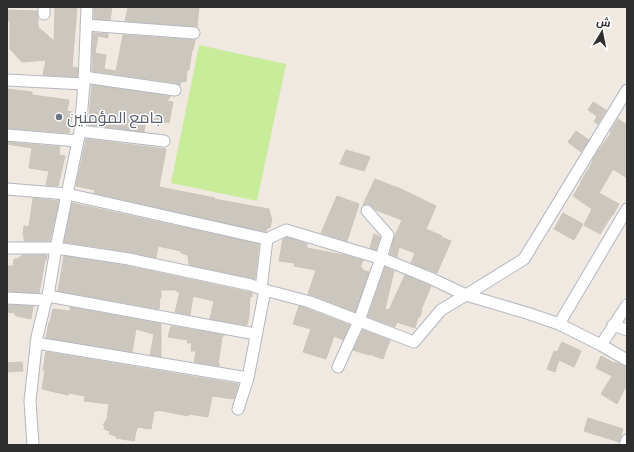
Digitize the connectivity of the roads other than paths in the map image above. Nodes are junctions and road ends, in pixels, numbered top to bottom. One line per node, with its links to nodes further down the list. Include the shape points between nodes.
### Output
1 (87, 7): 2 (street)
2 (86, 24): 3 (street); 5 (street)
3 (194, 33)
4 (7, 80): 5 (street)
5 (84, 81): 6 (street); 9 (street)
6 (175, 90)
7 (627, 90): 20 (street, via 524,259)
8 (7, 135): 9 (street)
9 (79, 136): 10 (street); 12 (street)
10 (164, 141)
11 (7, 189): 12 (street)
12 (67, 194): 15 (street); 17 (street)
13 (627, 209): 25 (street)
14 (367, 211): 18 (street, via 388,235)
15 (267, 239): 18 (street, via 286,230); 19 (street)
16 (7, 248): 17 (street)
17 (56, 248): 19 (street, via 129,259); 22 (street)
18 (381, 258): 20 (street); 24 (street)
19 (263, 290): 24 (street, via 310,302); 28 (street)
20 (466, 295): 24 (street, via 441,310 414,342); 25 (street)
21 (7, 298): 22 (street)
22 (47, 298): 28 (street); 29 (street)
23 (627, 305): 26 (street)
24 (360, 321): 32 (street)
25 (559, 324): 30 (street)
26 (614, 325): 27 (street); 30 (street)
27 (627, 330)
28 (256, 334): 33 (street)
29 (36, 343): 33 (street); 36 (street, via 30,401)
30 (601, 345): 31 (street)
31 (627, 360)
32 (338, 367)
33 (248, 378): 34 (street)
34 (238, 409)
35 (627, 440): 37 (street)
36 (33, 445)
37 (625, 445)

